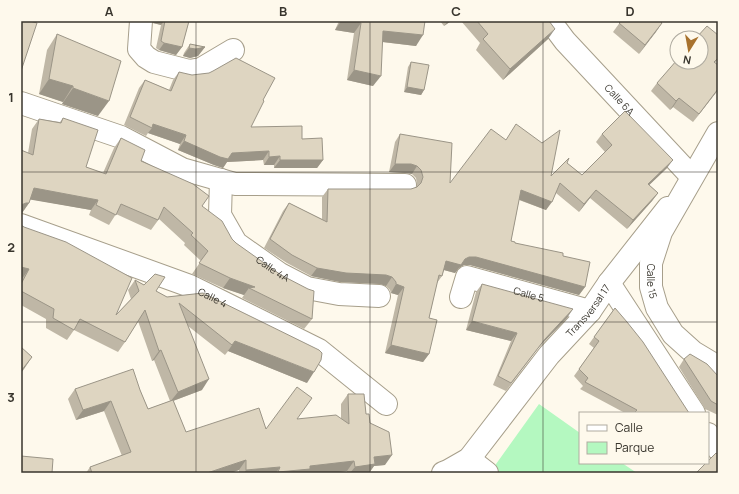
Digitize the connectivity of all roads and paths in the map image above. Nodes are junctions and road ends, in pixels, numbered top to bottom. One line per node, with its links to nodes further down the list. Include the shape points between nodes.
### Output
1 (141, 21): 3 (street, via 139,49 154,62 189,71 201,69)
2 (550, 21): 6 (street, Calle 6A, via 565,41)
3 (233, 50)
4 (21, 102): 7 (street, via 121,137 182,169)
5 (718, 133): 6 (street, Transversal 17)
6 (692, 177): 10 (street, Transversal 17); 14 (street, Calle 15, via 661,232 651,263 651,287 657,308 673,334 693,352)
7 (221, 180): 8 (street, via 235,184); 12 (street, Calle 4A, via 220,215 236,242 280,274 307,288 339,294)
8 (405, 185)
9 (21, 225): 15 (street, Calle 4, via 190,286 319,350)
10 (609, 283): 13 (street, Transversal 17); 16 (street)
11 (464, 287): 13 (street, Calle 5)
12 (380, 296)
13 (590, 311): 19 (street, Transversal 17, via 548,355)
14 (718, 367)
15 (386, 404)
16 (693, 412)
17 (709, 436): 18 (street)
18 (718, 449)
19 (468, 459): 20 (street, Transversal 17); 21 (street)
20 (443, 473)
21 (487, 473)

